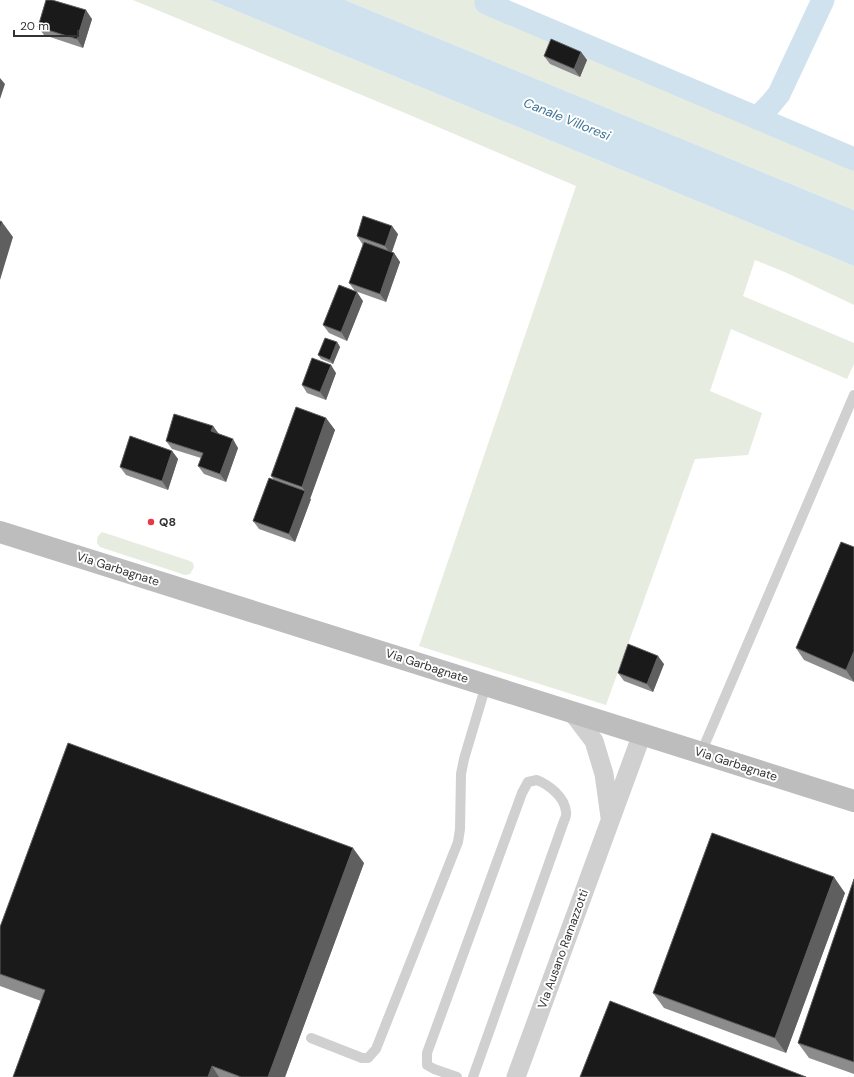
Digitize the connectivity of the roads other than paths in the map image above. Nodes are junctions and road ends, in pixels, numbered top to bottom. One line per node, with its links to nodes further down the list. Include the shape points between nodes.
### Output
1 (854, 394): 6 (lane)
2 (4, 537): 3 (street, Via Garbagnate)
3 (486, 685): 4 (street, Via Garbagnate); 9 (lane, via 461,774 458,842 376,1049 368,1058 362,1058)
4 (572, 712): 5 (street, Via Garbagnate); 8 (street, Via Ausano Ramazzotti, via 594,741 604,774)
5 (642, 734): 6 (street, Via Garbagnate); 8 (street, Via Ausano Ramazzotti)
6 (701, 753): 7 (street, Via Garbagnate)
7 (854, 801)
8 (610, 821): 12 (street, Via Ausano Ramazzotti)
9 (311, 1038)
10 (457, 1077): 11 (lane, via 426,1065 427,1054 522,792 528,782 537,780 555,791 564,804 564,822)
11 (473, 1077)
12 (516, 1077)

